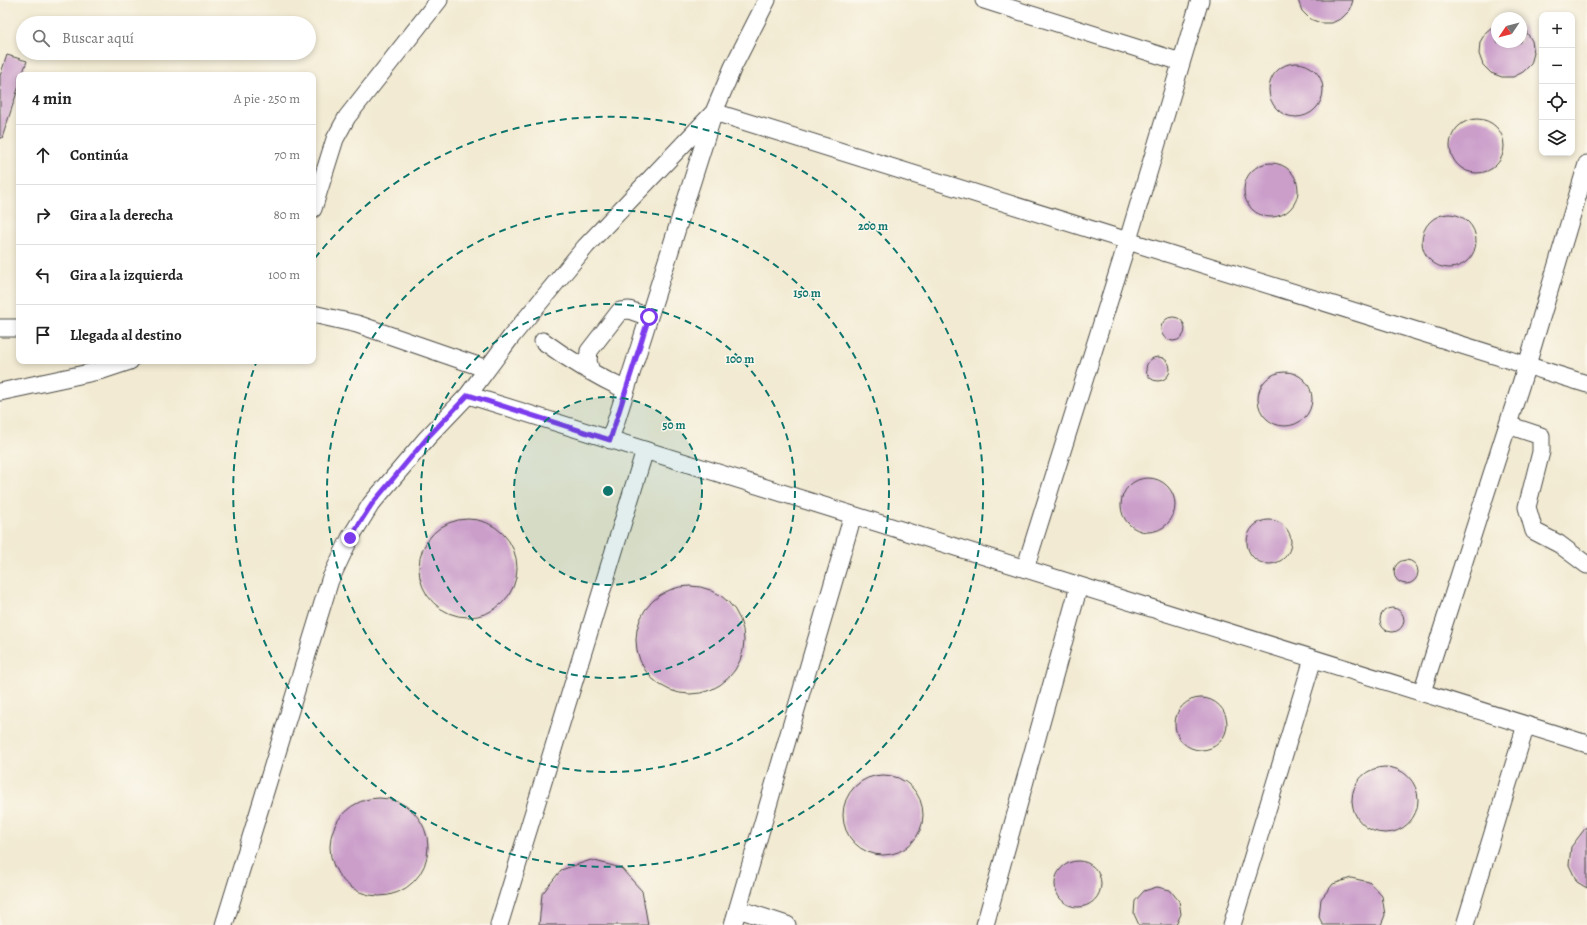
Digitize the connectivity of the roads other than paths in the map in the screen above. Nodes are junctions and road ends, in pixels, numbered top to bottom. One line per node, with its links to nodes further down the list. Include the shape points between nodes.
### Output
1 (439, 0): 8 (street, via 347,116 335,139)
2 (767, 0): 6 (street, via 733,67)
3 (984, 0): 5 (street)
4 (1200, 0): 5 (street)
5 (1181, 62): 9 (street)
6 (714, 112): 9 (street); 11 (street); 17 (street, via 586,246)
7 (1587, 164): 16 (street)
8 (316, 199)
9 (1128, 240): 16 (street); 28 (street)
10 (316, 315): 17 (street, via 357,324)
11 (649, 317): 18 (street, via 629,310 620,311 589,351 588,362); 20 (street)
12 (0, 328): 13 (street)
13 (16, 328)
14 (543, 341): 18 (street, via 564,357)
15 (121, 364): 21 (street)
16 (1527, 365): 19 (street); 23 (street)
17 (487, 369): 22 (street)
18 (591, 372): 20 (street)
19 (1587, 384)
20 (626, 390): 24 (street)
21 (0, 392)
22 (468, 395): 24 (street); 35 (street, via 427,438 372,504 346,545 330,580)
23 (1508, 425): 27 (street, via 1541,436 1541,452 1527,507 1534,531 1559,544); 31 (street)
24 (610, 440): 25 (street)
25 (645, 450): 26 (street); 36 (street)
26 (853, 515): 28 (street); 34 (street)
27 (1587, 565)
28 (1025, 569): 29 (street)
29 (1079, 586): 30 (street); 38 (street)
30 (1313, 658): 31 (street); 39 (street)
31 (1422, 692): 32 (street)
32 (1526, 724): 33 (street); 40 (street)
33 (1587, 744)
34 (735, 917): 37 (street)
35 (224, 925)
36 (499, 925)
37 (787, 925)
38 (985, 925)
39 (1232, 925)
40 (1465, 925)

